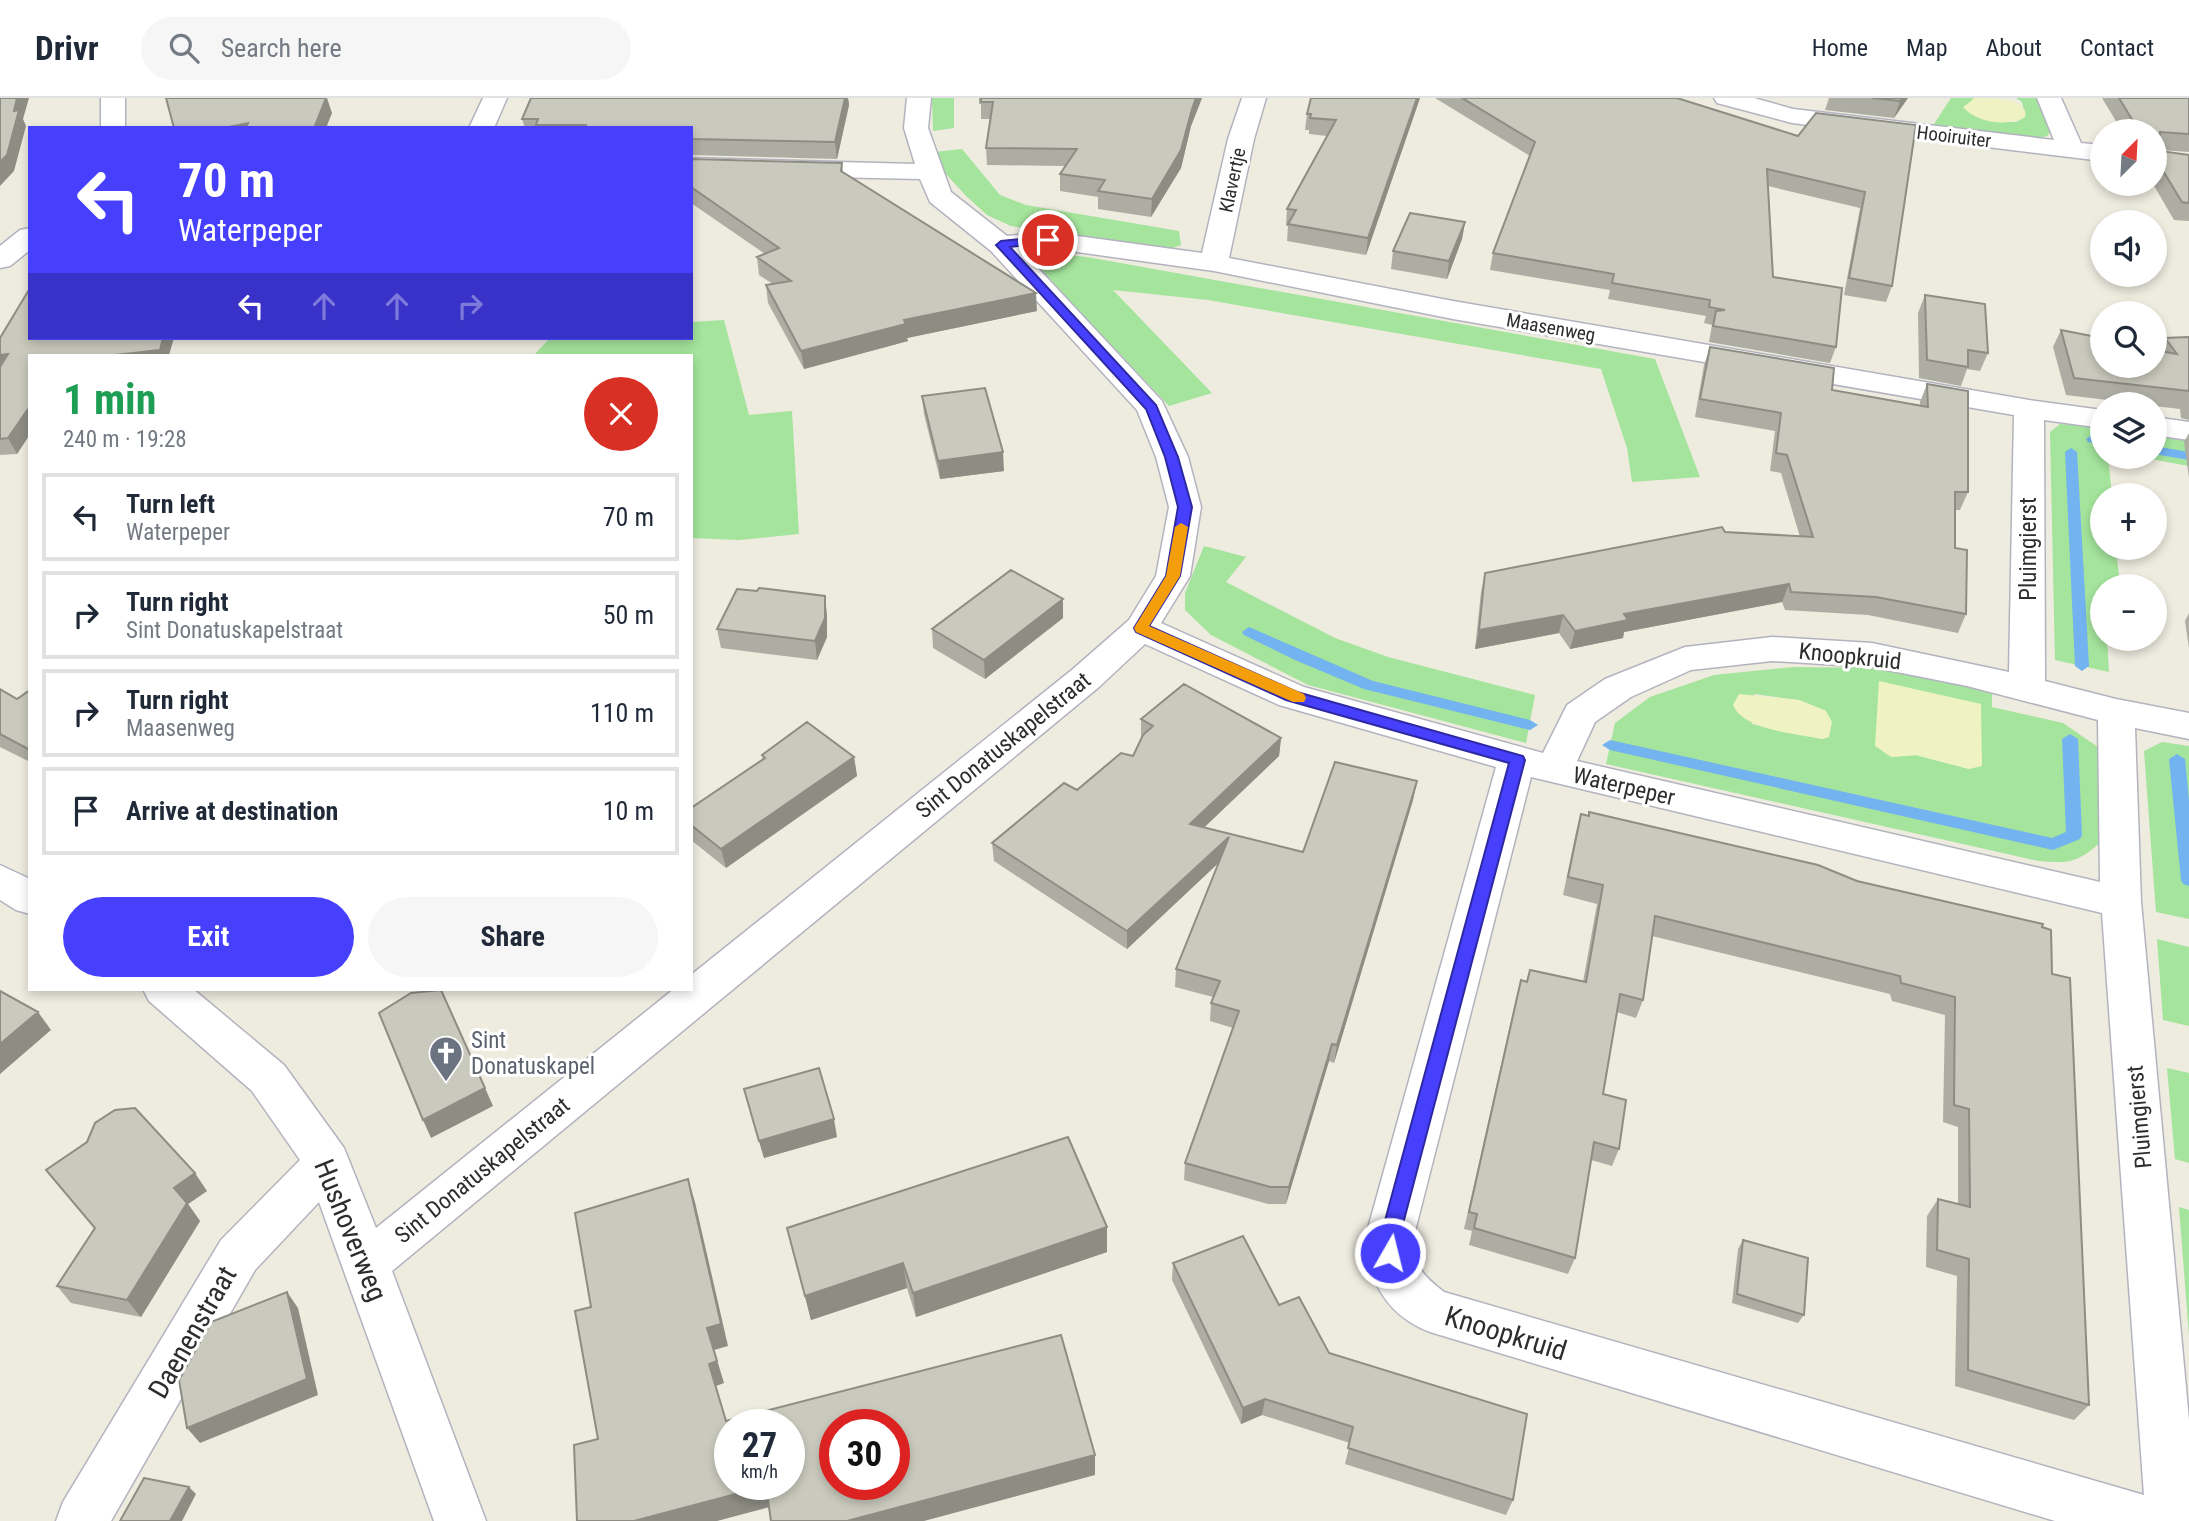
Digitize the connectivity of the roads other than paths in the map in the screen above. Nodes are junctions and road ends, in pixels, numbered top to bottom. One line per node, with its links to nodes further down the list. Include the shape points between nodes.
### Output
1 (113, 98): 7 (street)
2 (495, 98): 8 (street)
3 (919, 98): 12 (street, Sint Donatuskapelstraat, via 916,128)
4 (1254, 98): 16 (street, Klavertje)
5 (1726, 98): 9 (street, Hooiruiter, via 1792,116)
6 (2049, 98): 9 (street)
7 (113, 126)
8 (482, 126)
9 (2071, 150): 10 (street, Hooiruiter)
10 (2090, 152)
11 (693, 166): 12 (street)
12 (930, 172): 14 (street, Sint Donatuskapelstraat, via 939,196)
13 (28, 238): 15 (street)
14 (1001, 245): 16 (street, Maasenweg, via 1048,240); 21 (street, Sint Donatuskapelstraat, via 1151,407 1172,457 1185,507 1173,576)
15 (0, 260)
16 (1214, 263): 17 (street, Maasenweg, via 1453,310)
17 (2029, 409): 18 (street, Maasenweg); 22 (street, Pluimgierst)
18 (2090, 417)
19 (2167, 428): 20 (street)
20 (2189, 431)
21 (1141, 628): 25 (street, Waterpeper, via 1292,696); 31 (street, Sint Donatuskapelstraat, via 1086,678)
22 (2027, 689): 23 (street, Knoopkruid); 25 (street, Knoopkruid, via 1872,655 1772,649 1685,659 1618,688 1580,714)
23 (2116, 712): 24 (street, Knoopkruid); 28 (street, Pluimgierst)
24 (2189, 726)
25 (1536, 765): 28 (street, Waterpeper); 34 (street, Knoopkruid, via 1390,1239 1391,1267 1404,1290 1430,1310)
26 (0, 880): 27 (street)
27 (28, 898)
28 (2121, 902): 35 (street, Pluimgierst)
29 (166, 991): 30 (street, Hushoverweg, via 268,1078)
30 (328, 1163): 31 (street, Hushoverweg); 32 (street, Daenenstraat, via 238,1255)
31 (367, 1263): 33 (street, Hushoverweg)
32 (82, 1521)
33 (460, 1521)
34 (2142, 1521)
35 (2172, 1521)

